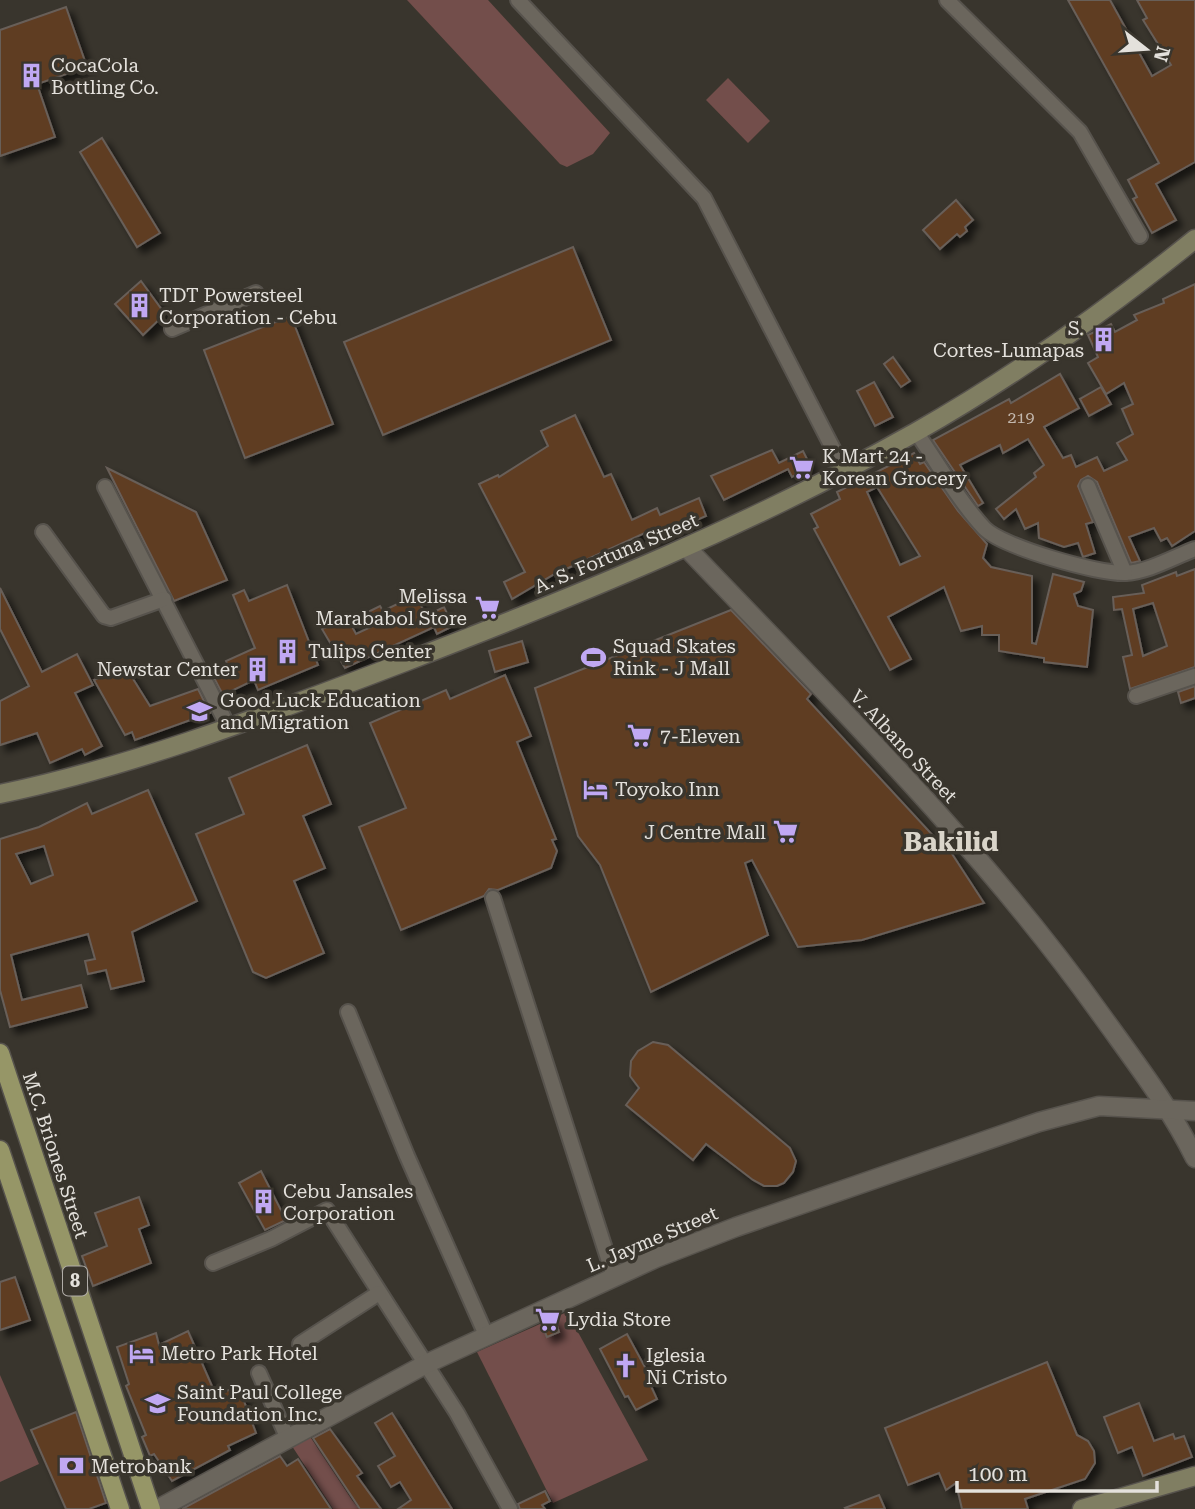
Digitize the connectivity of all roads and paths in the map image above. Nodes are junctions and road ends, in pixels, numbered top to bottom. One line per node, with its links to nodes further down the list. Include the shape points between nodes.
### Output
1 (518, 0): 8 (street, via 704,198)
2 (947, 0): 3 (street, via 1080,132)
3 (1140, 236)
4 (1195, 239): 7 (main road, A. S. Fortuna Street, via 1017,371)
5 (256, 293): 6 (street)
6 (172, 329)
7 (916, 432): 8 (main road, A. S. Fortuna Street); 14 (street, via 990,534 1044,555)
8 (844, 470): 12 (main road, A. S. Fortuna Street)
9 (1088, 486): 14 (street)
10 (105, 487): 15 (street)
11 (43, 532): 15 (street, via 104,616 111,618)
12 (686, 547): 18 (main road, A. S. Fortuna Street, via 487,630); 23 (street, V. Albano Street, via 998,880 1058,954)
13 (1195, 549): 14 (street)
14 (1125, 573)
15 (164, 599): 18 (street)
16 (1195, 676): 17 (street)
17 (1136, 696)
18 (228, 726): 19 (main road, A. S. Fortuna Street, via 126,762)
19 (0, 794)
20 (493, 898): 28 (street)
21 (348, 1012): 30 (street)
22 (0, 1053): 37 (main road, M.C. Briones Street / 8)
23 (1168, 1109): 24 (street, L. Jayme Street); 26 (street, V. Albano Street); 28 (street, L. Jayme Street, via 1099,1106 1040,1122 755,1220)
24 (1195, 1111)
25 (0, 1150): 36 (main road, 8)
26 (1195, 1158)
27 (213, 1263): 29 (street, via 327,1210)
28 (614, 1277): 30 (street, L. Jayme Street)
29 (379, 1293): 31 (street); 32 (street)
30 (486, 1335): 32 (street, L. Jayme Street)
31 (300, 1343)
32 (426, 1364): 34 (street, L. Jayme Street); 39 (street)
33 (259, 1373): 34 (street)
34 (288, 1438): 38 (street, L. Jayme Street)
35 (1195, 1476): 40 (main road)
36 (118, 1508)
37 (151, 1509)
38 (158, 1509)
39 (510, 1509)
40 (1082, 1509)

